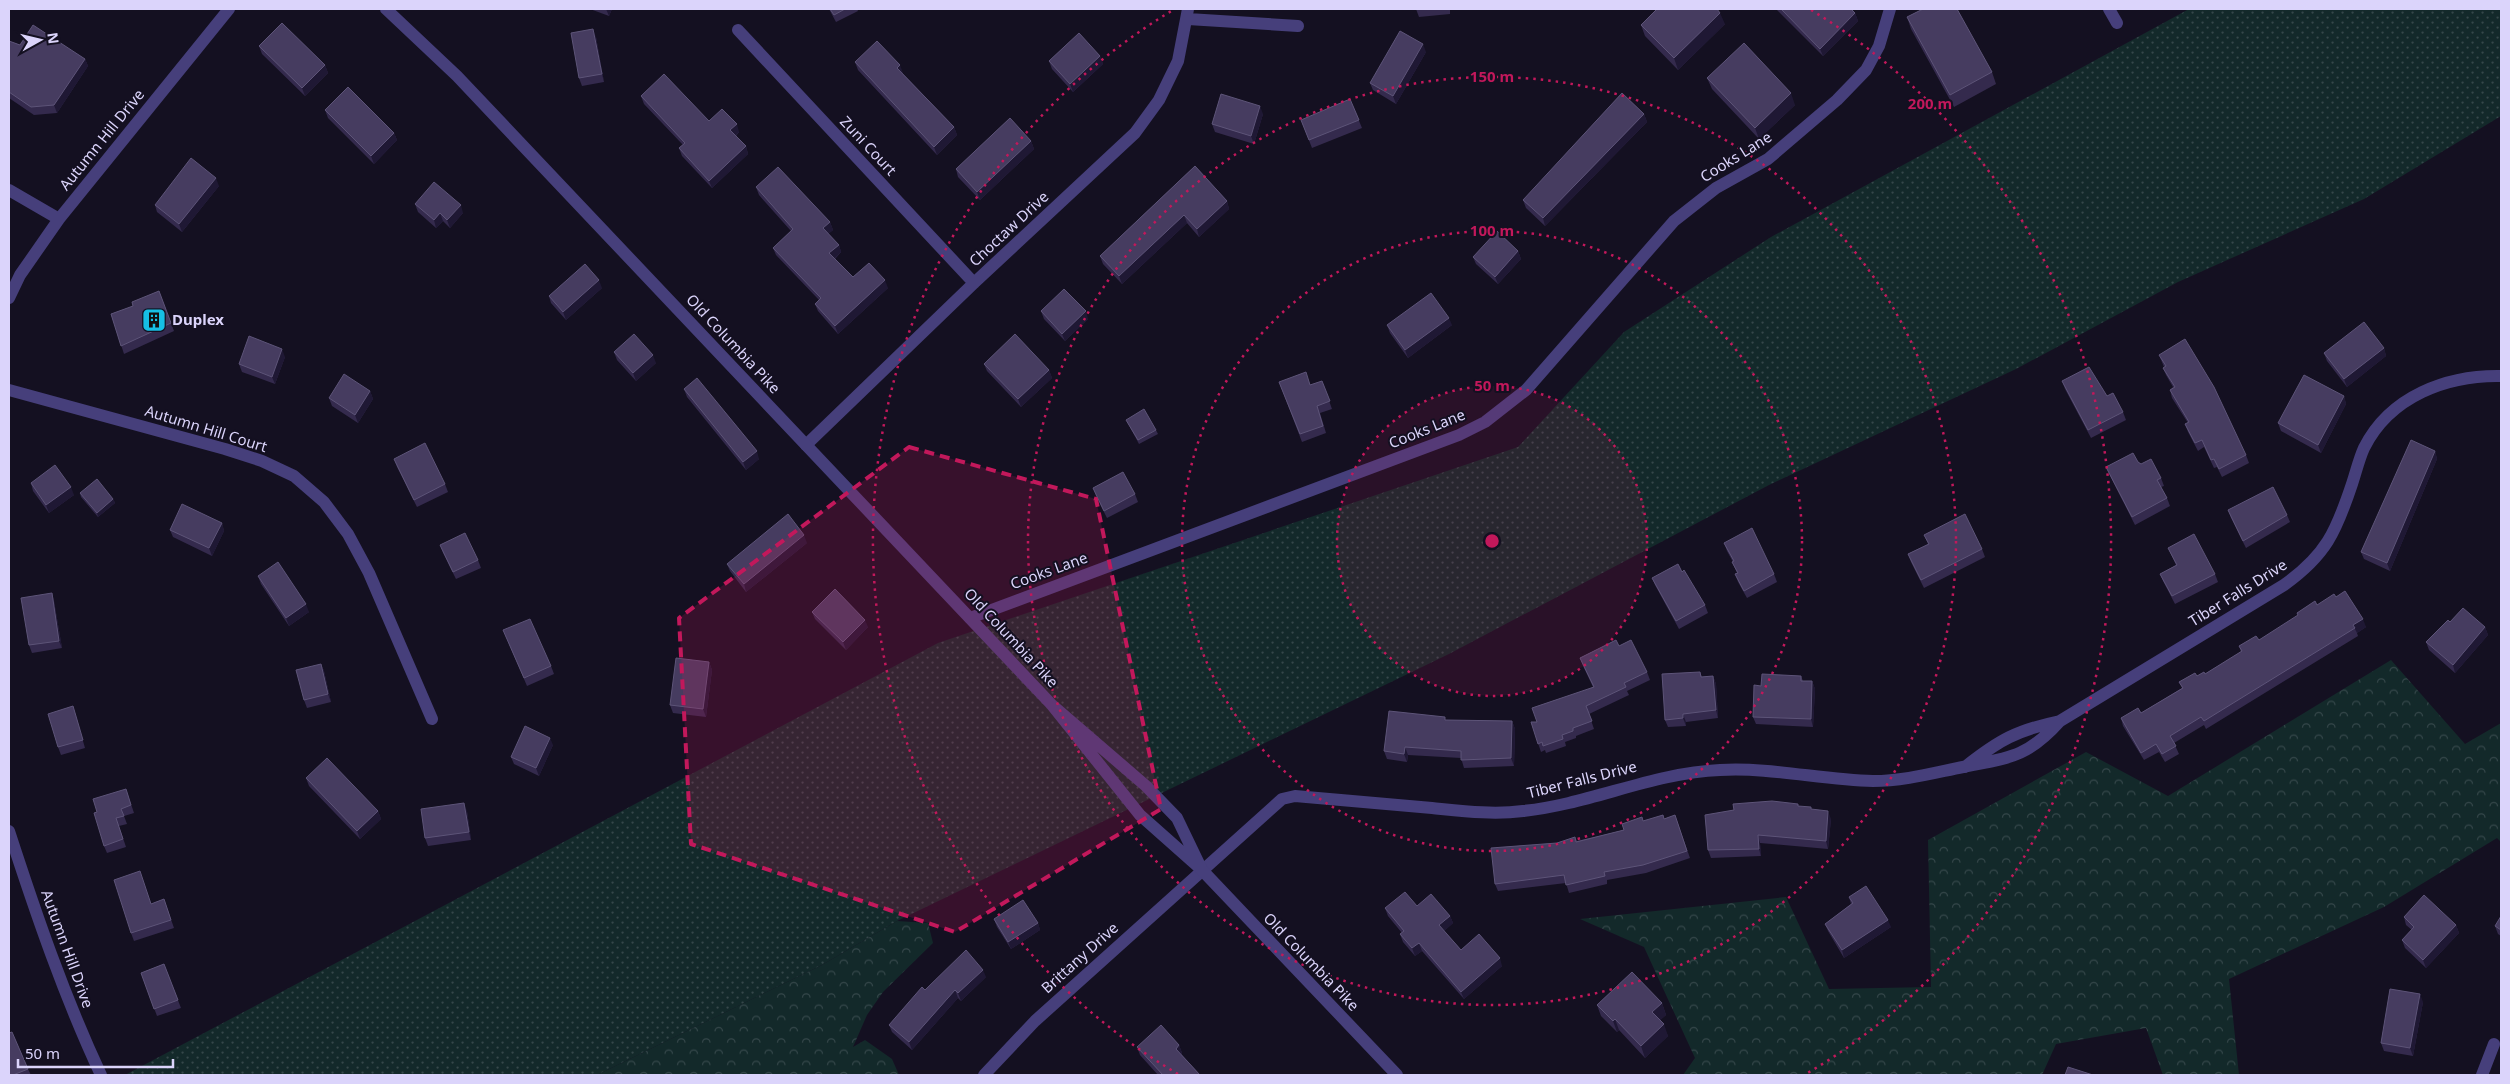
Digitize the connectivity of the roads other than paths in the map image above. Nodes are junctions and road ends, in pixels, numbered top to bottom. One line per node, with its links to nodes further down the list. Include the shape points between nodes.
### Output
1 (229, 9): 10 (street, Autumn Hill Drive)
2 (386, 9): 15 (street, Old Columbia Pike, via 457,76)
3 (1890, 9): 16 (street, Cooks Lane, via 1879,46 1861,76 1768,159 1716,188 1674,221 1526,390 1485,422 1450,439)
4 (2109, 9): 6 (street)
5 (1188, 14): 7 (street); 11 (street, Choctaw Drive, via 1178,61 1159,100 1135,133)
6 (2117, 23)
7 (1298, 26)
8 (738, 30): 11 (street, Zuni Court)
9 (9, 190): 10 (street)
10 (59, 219): 12 (street, Autumn Hill Drive, via 20,275)
11 (974, 284): 15 (street, Choctaw Drive)
12 (9, 298)
13 (2501, 376): 19 (street, Tiber Falls Drive, via 2479,375 2453,380 2428,388 2409,399 2377,429 2364,448 2334,532 2306,569)
14 (9, 390): 18 (street, Autumn Hill Court, via 225,448 294,476 324,502 348,534 369,573)
15 (806, 445): 16 (street, Old Columbia Pike)
16 (970, 618): 17 (street, Old Columbia Pike)
17 (1052, 705): 22 (street, Old Columbia Pike, via 1140,815); 22 (street, Old Columbia Pike, via 1146,786 1177,818)
18 (432, 719)
19 (2060, 721): 20 (street, Tiber Falls Drive, via 2016,732 1993,744); 20 (street, Tiber Falls Drive, via 2045,738 2021,754)
20 (1965, 766): 22 (street, Tiber Falls Drive, via 1905,779 1874,781 1759,770 1686,773 1555,807 1521,812 1482,813 1294,796 1282,799 1270,808)
21 (9, 831): 24 (street, Autumn Hill Drive, via 49,953)
22 (1202, 870): 25 (street, Brittany Drive, via 1035,1021); 26 (street, Old Columbia Pike)
23 (2494, 1044): 27 (street)
24 (101, 1075)
25 (984, 1075)
26 (1397, 1075)
27 (2482, 1075)

